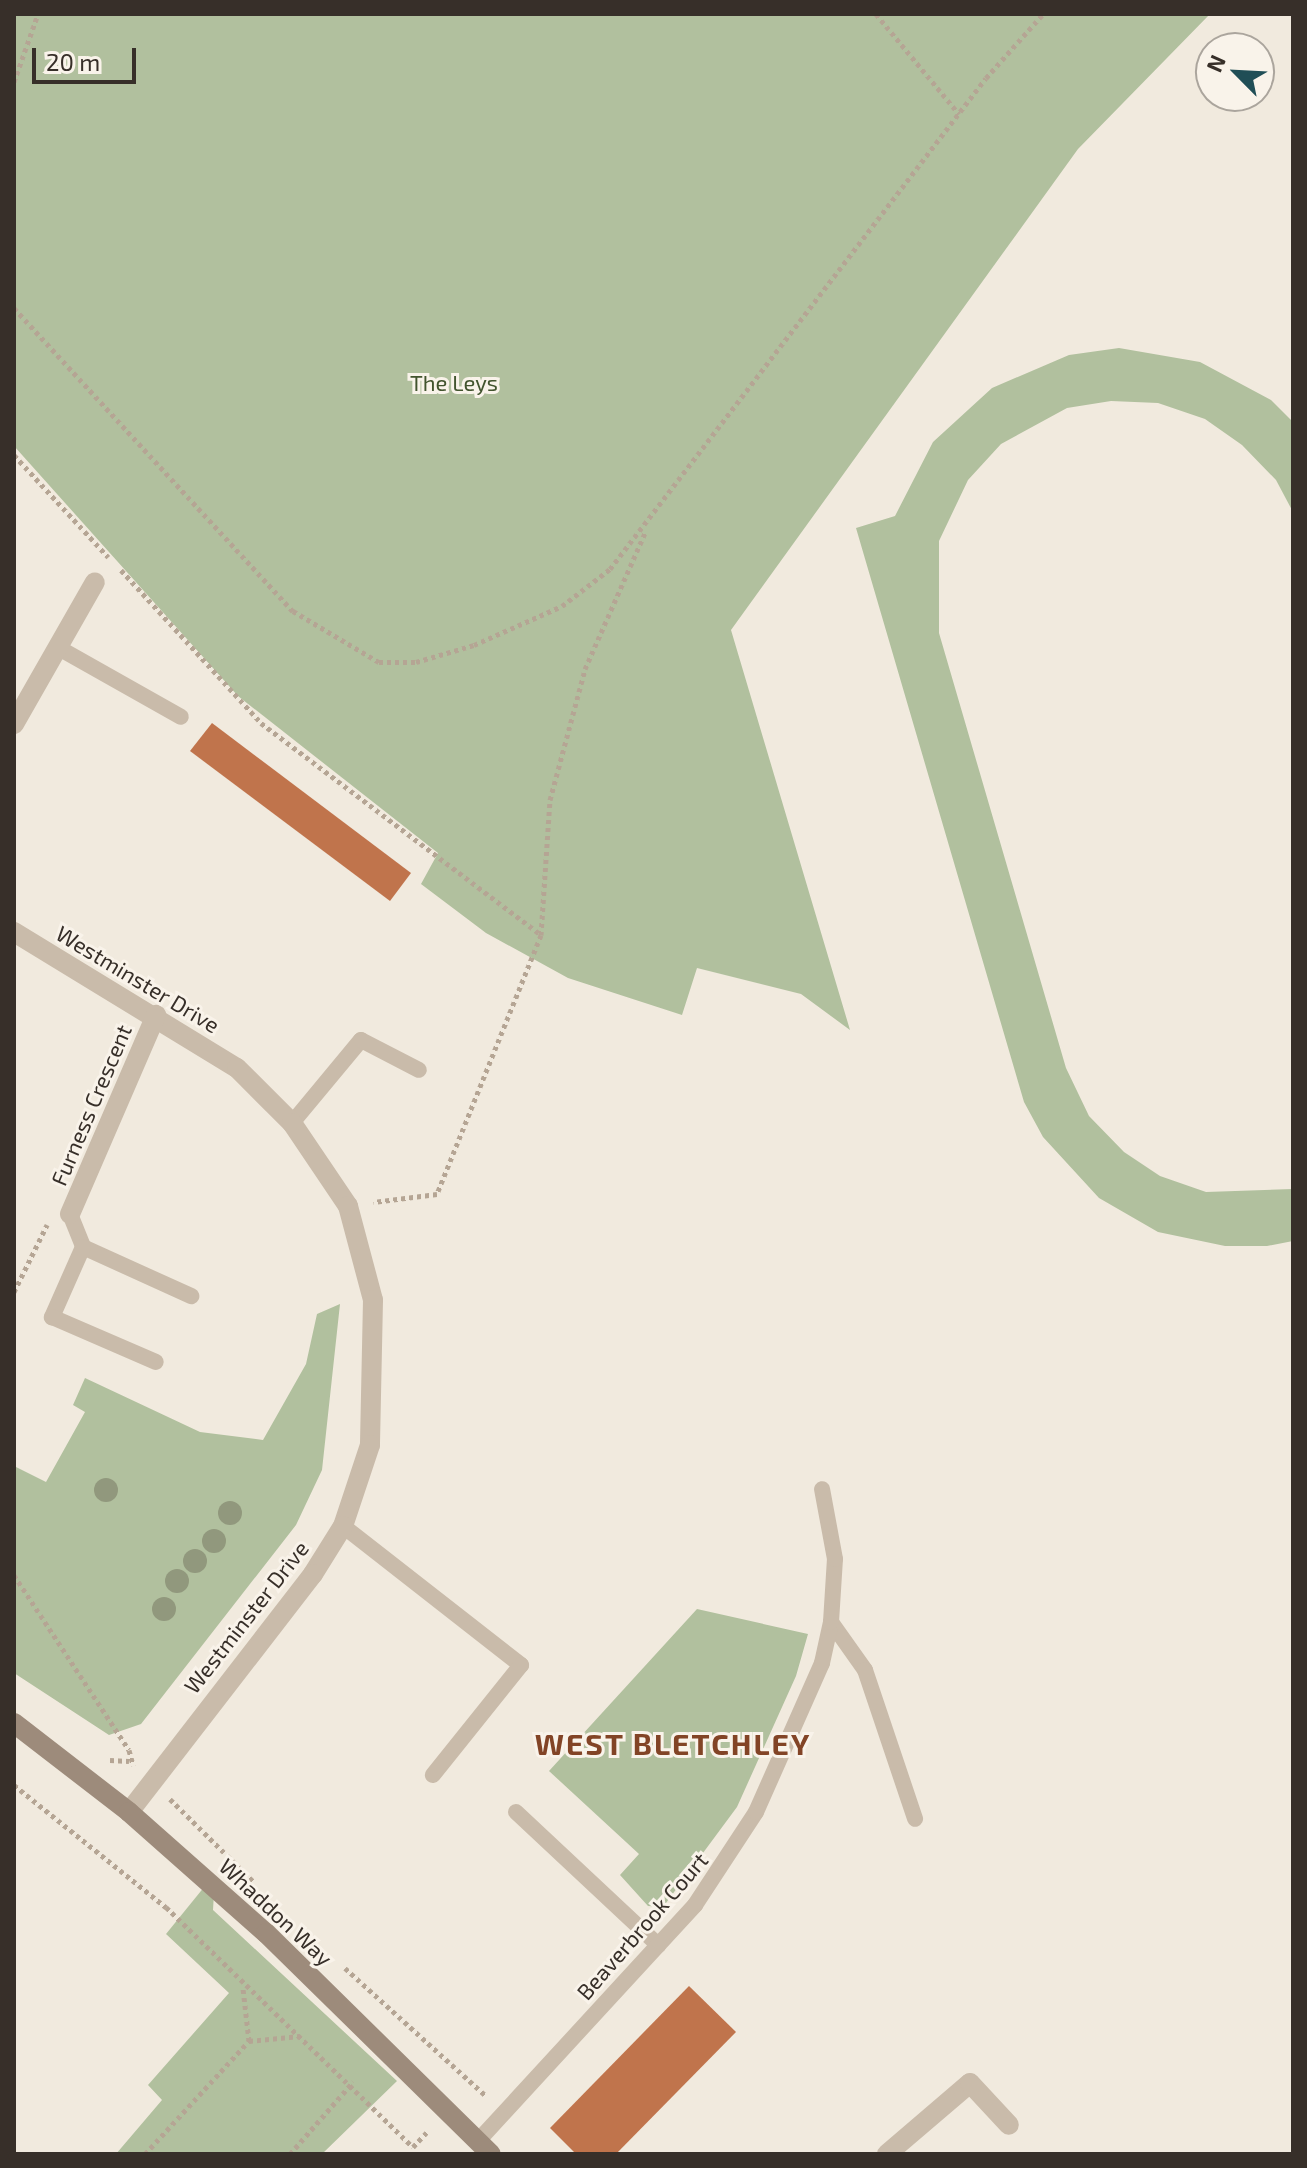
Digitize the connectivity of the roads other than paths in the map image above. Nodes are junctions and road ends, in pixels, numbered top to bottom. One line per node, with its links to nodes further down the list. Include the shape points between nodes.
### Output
1 (95, 582): 2 (street)
2 (57, 647): 3 (lane); 4 (street)
3 (181, 717)
4 (14, 724)
5 (14, 932): 6 (street, Westminster Drive)
6 (156, 1015): 8 (street, Westminster Drive, via 237,1068); 9 (street, Furness Crescent)
7 (419, 1070): 8 (lane, via 361,1040)
8 (292, 1123): 14 (street, Westminster Drive, via 348,1206 373,1300 376,1379 370,1445)
9 (70, 1214): 10 (lane)
10 (83, 1247): 11 (lane); 12 (lane, via 52,1317)
11 (191, 1296)
12 (156, 1362)
13 (822, 1489): 15 (lane, Beaverbrook Court, via 835,1559)
14 (343, 1526): 17 (lane, via 521,1665); 18 (street, Westminster Drive, via 313,1574)
15 (831, 1622): 20 (lane, via 865,1670); 21 (lane, Beaverbrook Court, via 822,1663 756,1812 724,1867)
16 (14, 1723): 18 (street, Whaddon Way)
17 (433, 1775)
18 (129, 1812): 23 (street, Whaddon Way, via 266,1933)
19 (516, 1812): 21 (lane)
20 (915, 1819)
21 (658, 1945): 23 (lane, Beaverbrook Court, via 505,2114)
22 (1009, 2125): 24 (street, via 970,2083)
23 (484, 2147)
24 (887, 2154)

